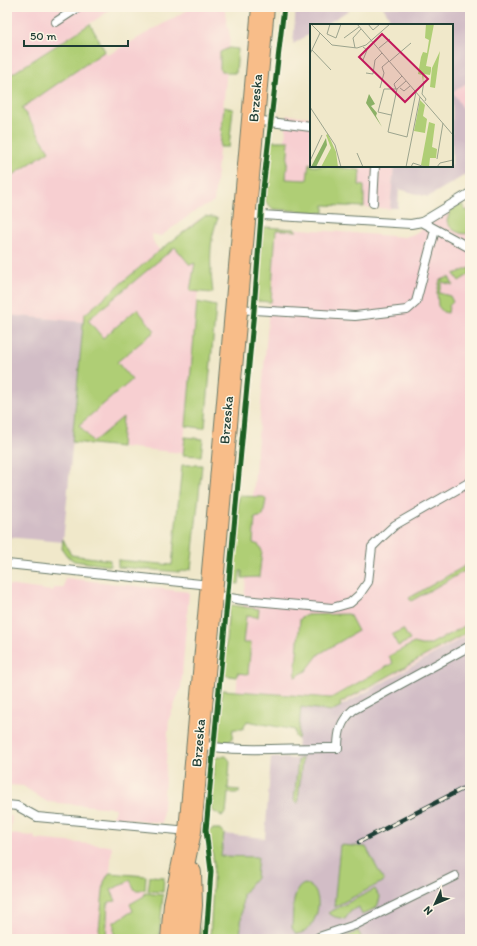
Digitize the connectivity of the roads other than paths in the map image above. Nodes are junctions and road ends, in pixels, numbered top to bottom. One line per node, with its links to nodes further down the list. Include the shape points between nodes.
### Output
1 (79, 7): 3 (lane)
2 (263, 7): 4 (main road, Brzeska)
3 (56, 22)
4 (253, 120): 5 (lane); 9 (main road, Brzeska)
5 (310, 127)
6 (375, 167): 8 (lane)
7 (470, 193): 10 (lane)
8 (373, 202)
9 (244, 214): 10 (lane, via 404,225); 13 (main road, Brzeska)
10 (422, 222): 11 (lane)
11 (435, 230): 12 (lane); 13 (lane, via 416,302 407,310 355,316)
12 (470, 248)
13 (236, 309): 16 (main road, Brzeska)
14 (470, 482): 16 (lane, via 394,526 372,547 368,582 350,603 332,608 243,600)
15 (7, 564): 16 (lane)
16 (211, 590): 18 (main road, Brzeska)
17 (470, 646): 18 (lane, via 353,710 344,718 338,731 338,748 241,749)
18 (198, 745): 20 (main road, Brzeska)
19 (7, 805): 20 (lane, via 17,806 37,817)
20 (189, 833): 22 (main road, Brzeska, via 175,904); 23 (main road, Brzeska, via 191,904)
21 (455, 876): 24 (lane, via 355,925)
22 (172, 939)
23 (188, 939)
24 (319, 939)

